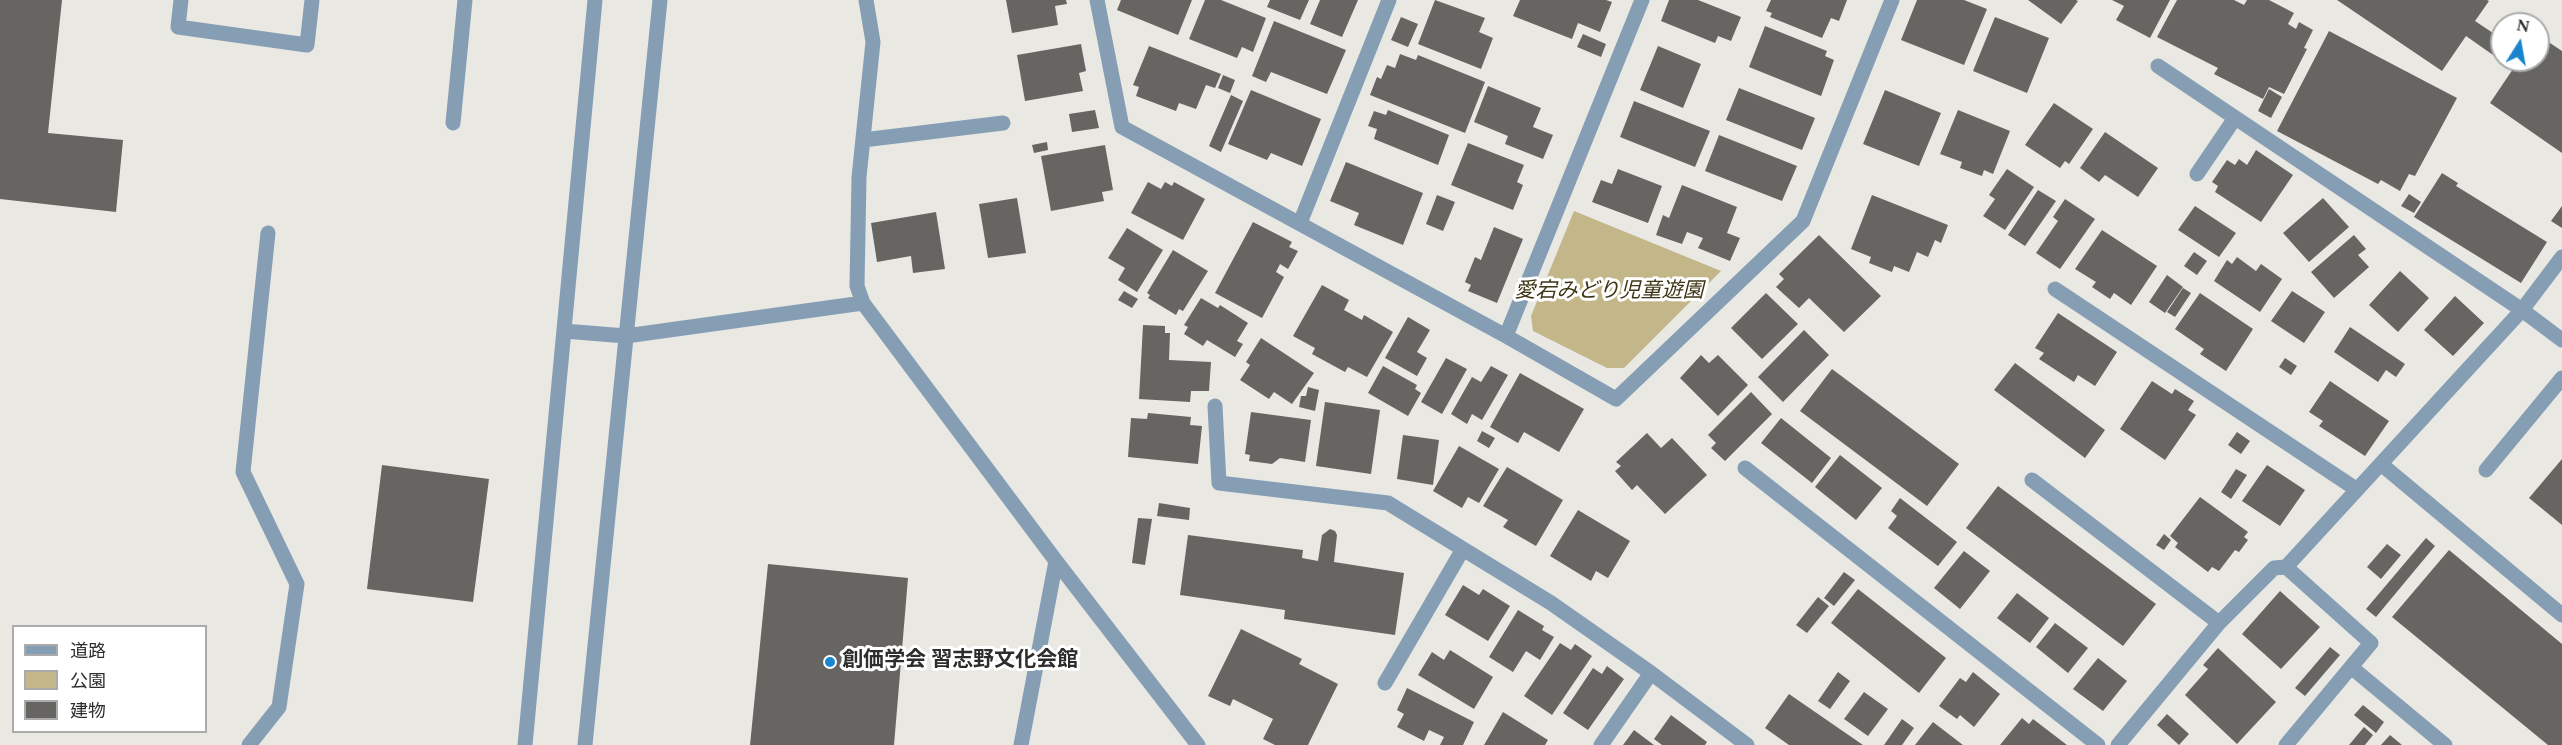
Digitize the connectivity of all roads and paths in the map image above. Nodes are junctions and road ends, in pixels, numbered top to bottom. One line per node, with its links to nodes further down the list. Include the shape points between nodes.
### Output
1 (181, 0): 2 (street, via 178,27 307,45)
2 (312, 0)
3 (465, 0): 13 (street)
4 (595, 0): 23 (street)
5 (660, 0): 24 (street)
6 (866, 0): 15 (street, via 873,42)
7 (1097, 0): 17 (street, via 1122,127)
8 (1389, 0): 17 (street)
9 (1642, 0): 25 (street)
10 (1892, 0): 25 (street, via 1803,221 1616,399)
11 (2158, 66): 12 (street)
12 (2235, 118): 16 (street); 22 (street)
13 (453, 123)
14 (1003, 123): 15 (street)
15 (863, 140): 21 (street, via 857,286)
16 (2196, 174)
17 (1300, 223): 25 (street)
18 (268, 233): 42 (street, via 243,472 297,584 279,707)
19 (2562, 257): 22 (street)
20 (2055, 289): 33 (street)
21 (863, 303): 24 (street); 35 (street)
22 (2522, 310): 26 (street); 29 (street)
23 (564, 331): 24 (street); 43 (street)
24 (626, 336): 44 (street)
25 (1506, 336)
26 (2562, 340)
27 (2562, 378): 31 (street)
28 (1215, 406): 34 (street, via 1219,483 1388,503)
29 (2380, 464): 33 (street); 37 (street)
30 (1745, 468): 49 (street)
31 (2486, 470)
32 (2032, 480): 38 (street)
33 (2356, 489): 36 (street)
34 (1463, 549): 40 (street, via 1551,603); 41 (street)
35 (1056, 561): 45 (street); 46 (street)
36 (2286, 567): 38 (street, via 2274,568); 39 (street, via 2371,644)
37 (2562, 615)
38 (2219, 623): 50 (street)
39 (2351, 667): 51 (street); 52 (street)
40 (1651, 673): 47 (street); 48 (street)
41 (1385, 683)
42 (249, 745)
43 (525, 745)
44 (585, 745)
45 (1021, 745)
46 (1198, 745)
47 (1601, 745)
48 (1747, 745)
49 (2098, 745)
50 (2118, 745)
51 (2286, 745)
52 (2445, 745)

